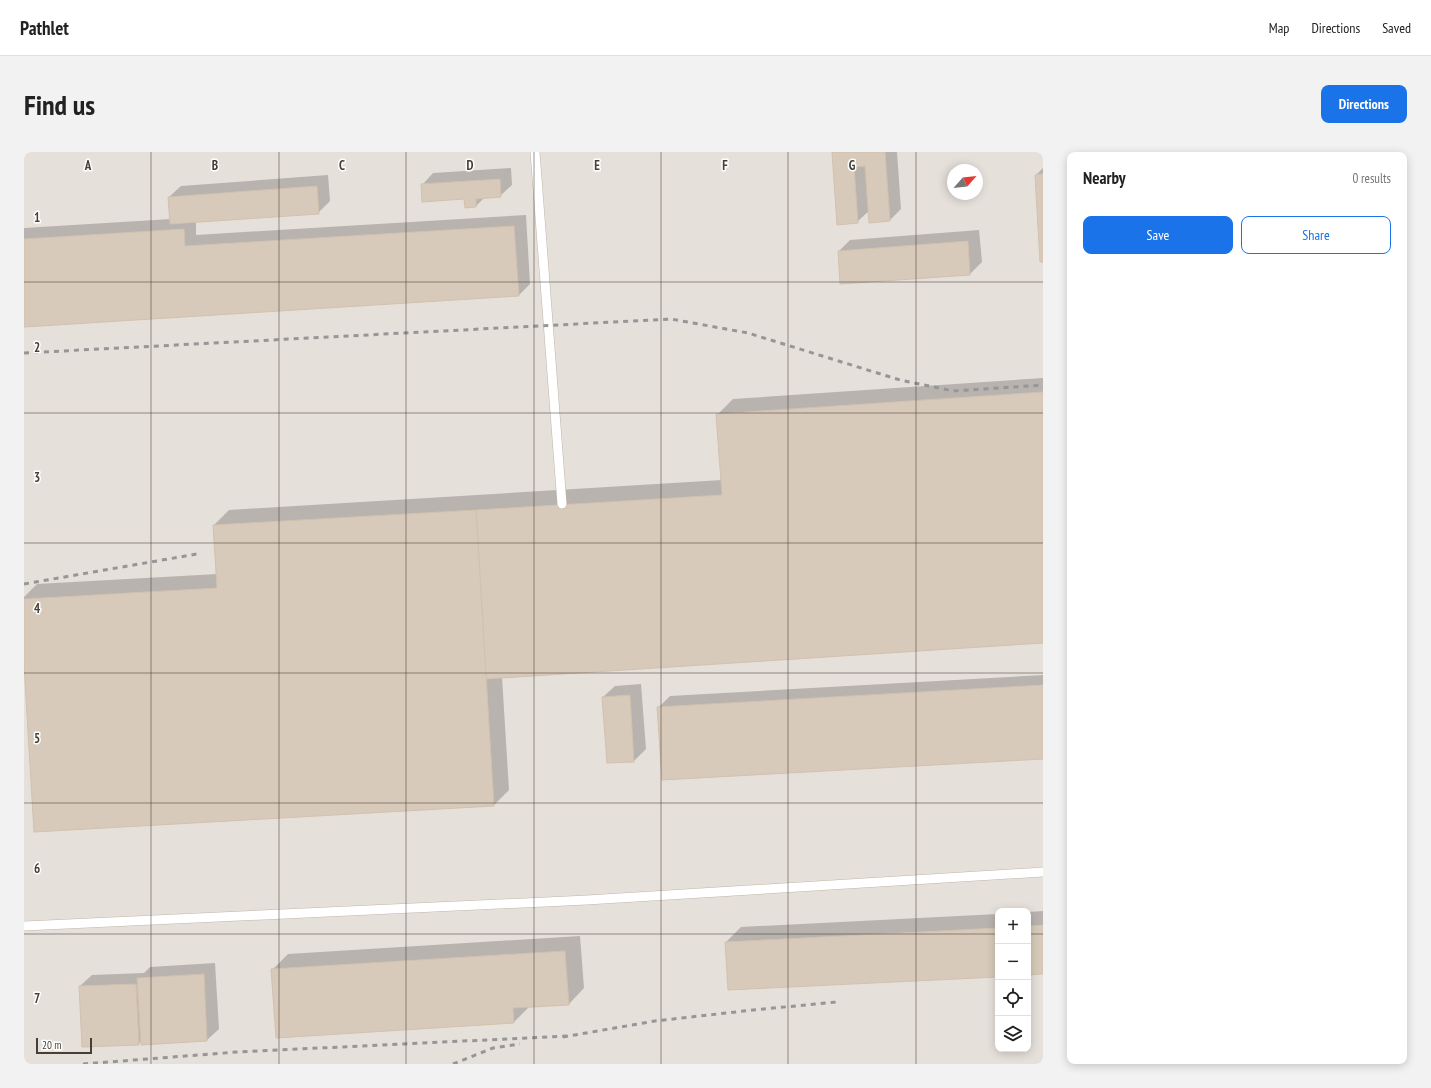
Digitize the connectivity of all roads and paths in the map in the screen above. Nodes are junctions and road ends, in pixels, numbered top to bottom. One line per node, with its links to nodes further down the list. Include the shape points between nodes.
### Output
1 (535, 152): 2 (lane)
2 (562, 504)
3 (1043, 872): 4 (lane, via 595,900)
4 (24, 926)

